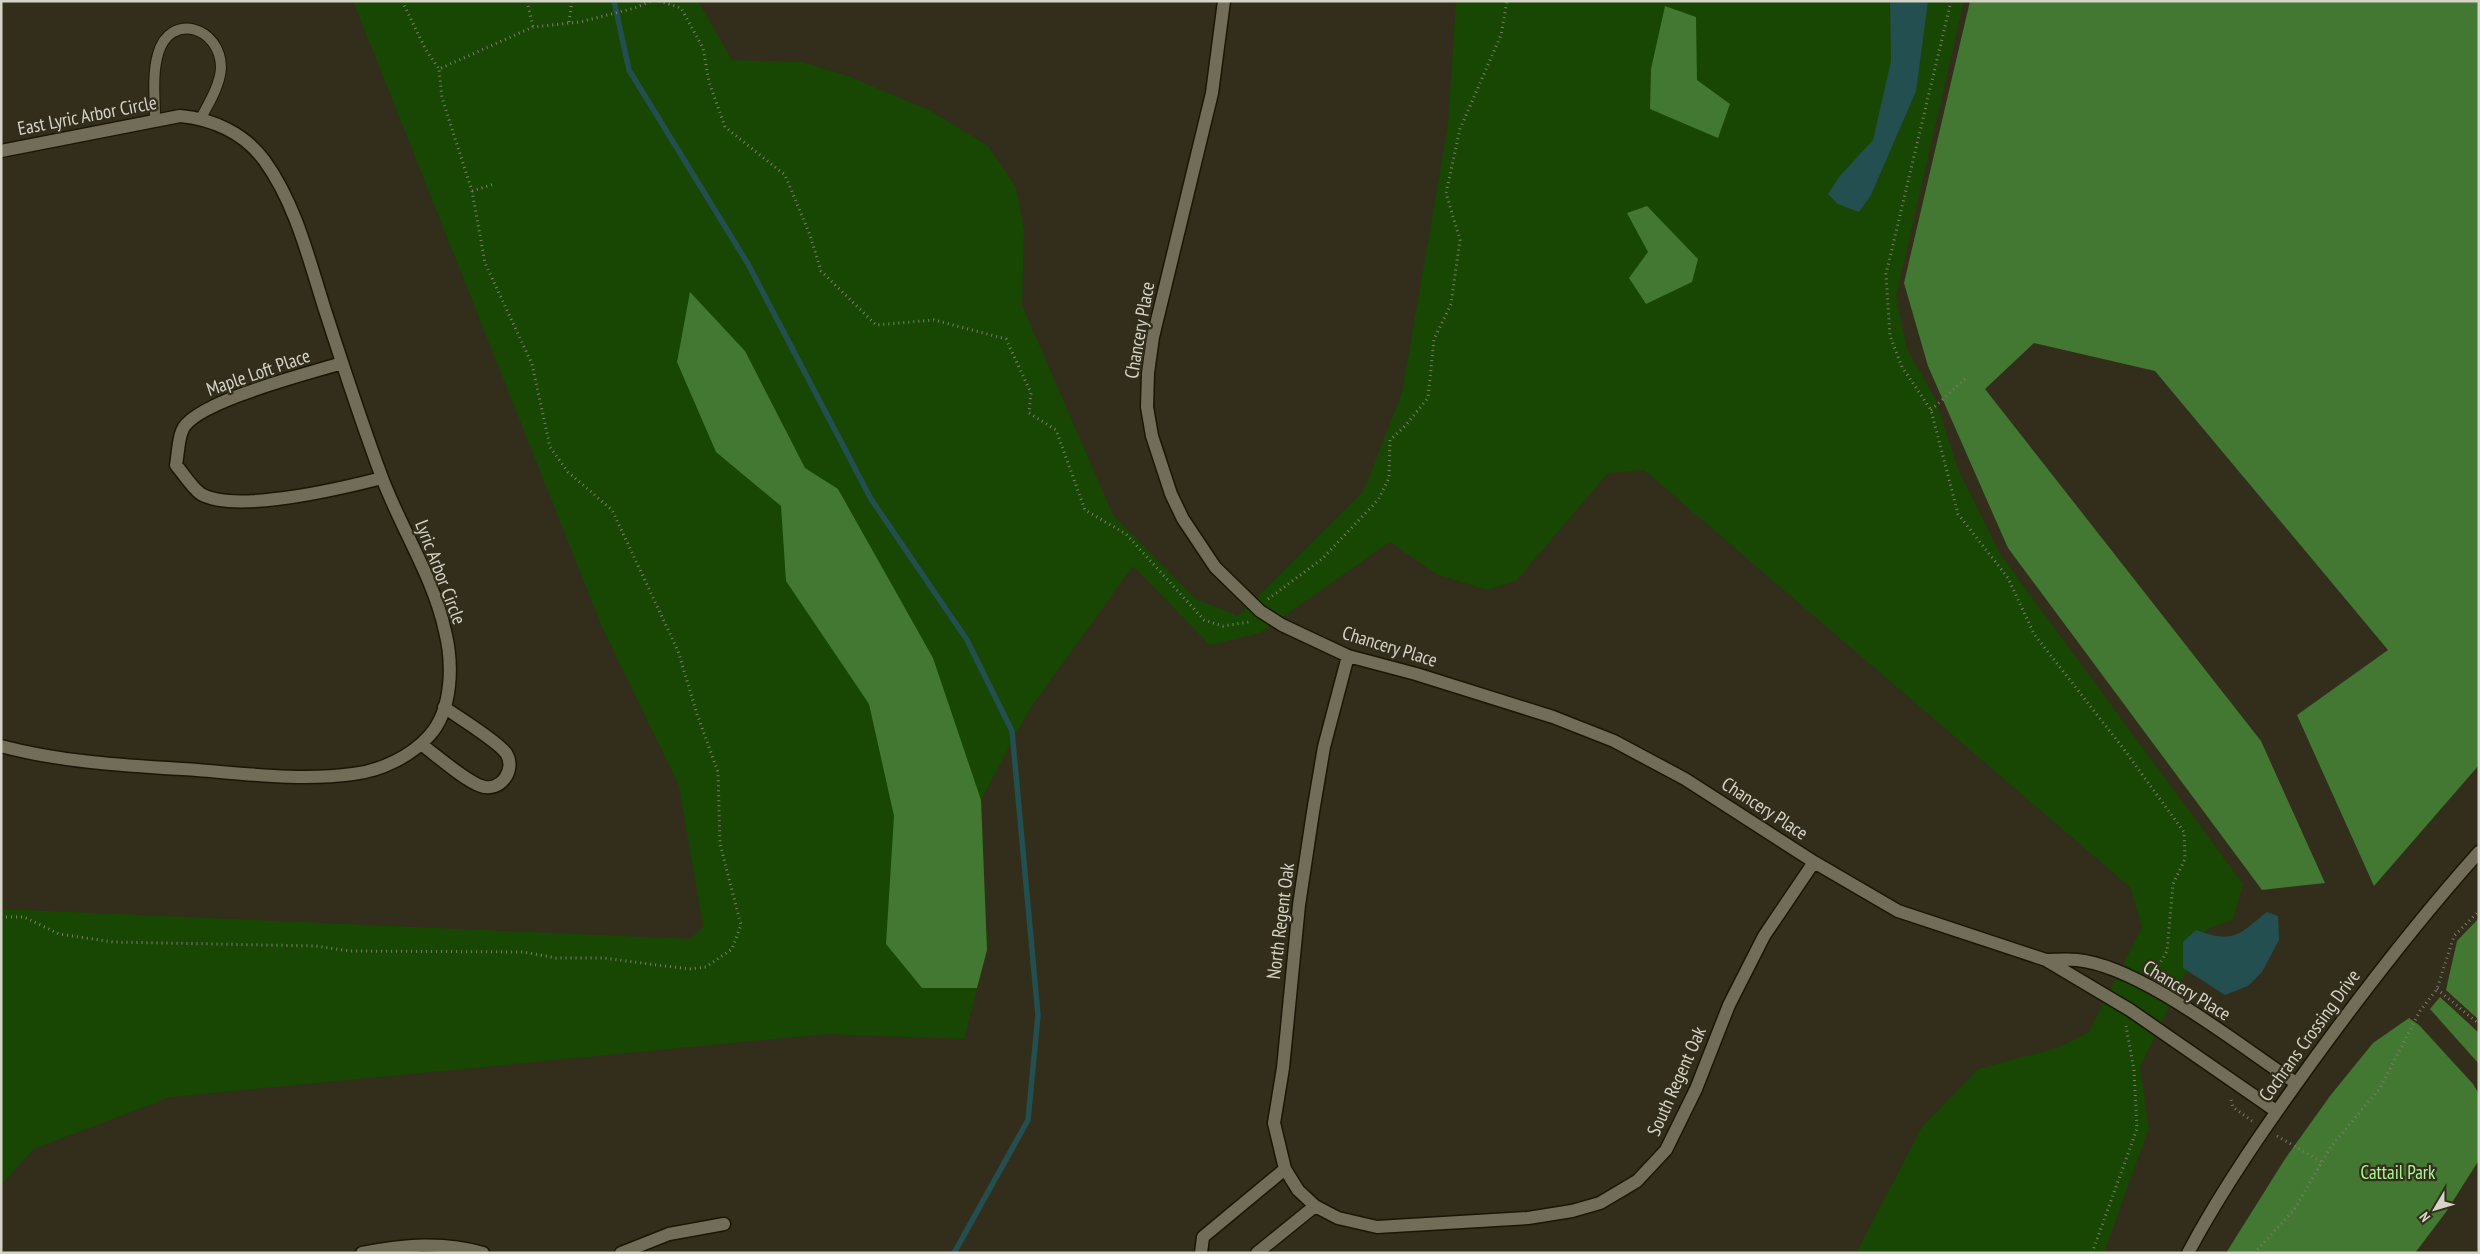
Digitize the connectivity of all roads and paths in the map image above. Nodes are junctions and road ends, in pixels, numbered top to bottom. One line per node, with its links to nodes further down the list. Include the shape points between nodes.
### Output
1 (402, 1): 9 (path)
2 (527, 1): 8 (path)
3 (572, 1): 7 (path)
4 (651, 1): 7 (path, via 635,8)
5 (1224, 1): 20 (street, Chancery Place, via 1212,92 1152,346 1147,407 1152,436 1183,519 1215,567 1260,611)
6 (1951, 1): 18 (path, via 1886,274 1890,336 1902,368)
7 (569, 22): 8 (path)
8 (533, 27): 9 (path)
9 (439, 69): 15 (path, via 442,98)
10 (180, 116): 11 (street, Lyric Arbor Circle); 12 (street, East Lyric Arbor Circle)
11 (201, 118): 12 (lane, via 219,80 219,56 207,35 182,28 164,41 158,54); 16 (street, Lyric Arbor Circle, via 236,134 263,158 282,189)
12 (154, 119): 13 (street, East Lyric Arbor Circle)
13 (1, 151)
14 (494, 184): 15 (path)
15 (472, 191): 27 (path, via 485,263 532,364 550,447 568,472 612,510 678,651 718,772 720,844 741,925 732,949 706,967 689,969 603,958 556,958 523,952 350,951 316,946 113,942 59,934 24,917)
16 (342, 363): 19 (street, Lyric Arbor Circle); 19 (street, Maple Loft Place, via 218,403 198,414 182,429 176,465 200,494 221,500 279,499)
17 (1966, 378): 18 (path)
18 (1931, 410): 29 (path, via 1958,514 2008,578 2034,634 2184,832 2185,859 2173,884 2167,951)
19 (382, 478): 21 (street, Lyric Arbor Circle, via 445,630 451,666)
20 (1348, 656): 25 (street, Chancery Place, via 1552,716 1614,741 1685,778); 35 (street, North Regent Oak, via 1324,747 1299,905 1283,1068 1274,1123)
21 (444, 707): 22 (street, Lyric Arbor Circle, via 439,725); 22 (street, via 505,752 510,765 506,778 494,786 480,786)
22 (421, 744): 23 (street, Lyric Arbor Circle, via 389,764 355,774 317,776 163,768 36,755)
23 (1, 746)
24 (2479, 852): 33 (street, Cochrans Crossing Drive, via 2378,970)
25 (1814, 862): 28 (street, Chancery Place, via 1898,911); 37 (street, South Regent Oak, via 1764,936 1733,996 1696,1088 1666,1150 1636,1182 1600,1203 1528,1218 1377,1227 1338,1218)
26 (2479, 911): 30 (path, via 2454,936)
27 (1, 917)
28 (2046, 960): 29 (street, Chancery Place, via 2078,960 2110,968); 31 (street, Chancery Place)
29 (2146, 985): 33 (street, Chancery Place)
30 (2437, 989): 32 (path); 46 (path, via 2420,1011 2380,1088 2330,1148 2294,1210)
31 (2130, 1010): 34 (street, Chancery Place); 44 (path, via 2125,1021 2134,1070 2137,1129)
32 (2479, 1024)
33 (2296, 1084): 34 (street, Cochrans Crossing Drive)
34 (2276, 1111): 45 (street, Cochrans Crossing Drive)
35 (1285, 1169): 36 (street, North Regent Oak); 42 (street, via 1203,1237)
36 (1298, 1190): 37 (street, South Regent Oak)
37 (1315, 1206): 43 (street)
38 (724, 1224): 41 (street, via 669,1234)
39 (362, 1253): 40 (street, via 418,1244 448,1245)
40 (483, 1253)
41 (621, 1253)
42 (1201, 1253)
43 (1257, 1253)
44 (2092, 1253)
45 (2188, 1253)
46 (2254, 1253)

